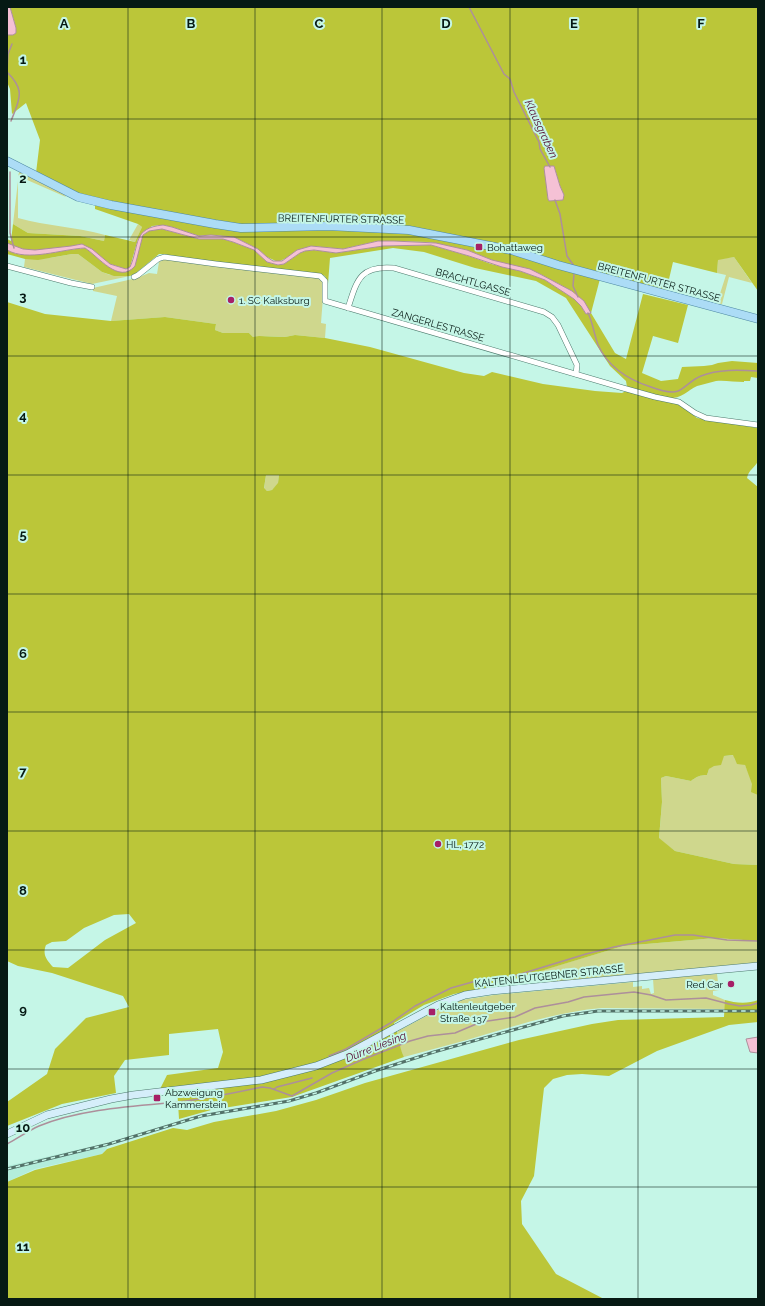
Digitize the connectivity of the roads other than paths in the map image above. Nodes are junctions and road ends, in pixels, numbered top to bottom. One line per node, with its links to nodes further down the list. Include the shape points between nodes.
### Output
1 (7, 161): 6 (main road, BREITENFURTER STRASSE, via 78,197 112,206 241,228 328,226 409,230 505,249)
2 (7, 266): 4 (street)
3 (134, 277): 5 (street, ZANGERLESTRASSE, via 164,257 314,275 323,277 325,281 325,301)
4 (92, 287)
5 (348, 308): 7 (street, ZANGERLESTRASSE); 7 (street, BRACHTLGASSE, via 359,279 367,271 380,267 394,268 544,312 558,325 577,365)
6 (758, 319)
7 (576, 374): 8 (street, ZANGERLESTRASSE, via 655,397 676,400 706,418)
8 (758, 425)
9 (758, 966): 10 (main road, KALTENLEUTGEBNER STRASSE, via 465,995 438,1004 353,1051 316,1066 261,1080 111,1099 47,1115)
10 (7, 1134)

